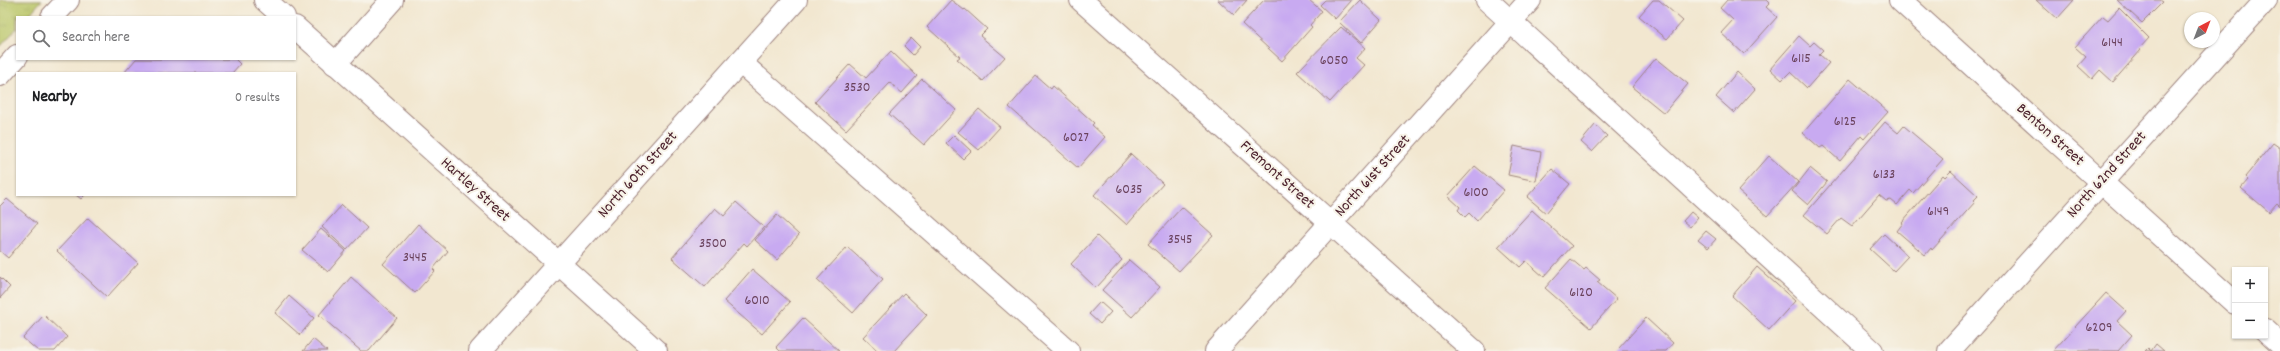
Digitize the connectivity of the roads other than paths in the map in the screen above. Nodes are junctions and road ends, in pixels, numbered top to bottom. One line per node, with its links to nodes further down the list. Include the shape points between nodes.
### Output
1 (68, 0): 10 (street)
2 (265, 0): 11 (street)
3 (392, 0): 16 (street)
4 (796, 0): 15 (street, North 60th Street)
5 (1081, 0): 19 (street, Fremont Street)
6 (1487, 0): 12 (street)
7 (1530, 0): 12 (street, North 61st Street)
8 (1900, 0): 18 (street, Benton Street)
9 (2266, 0): 18 (street, North 62nd Street)
10 (53, 16)
11 (283, 16)
12 (1511, 22): 19 (street, North 61st Street); 29 (street)
13 (296, 28): 16 (street, Hartley Street)
14 (16, 57): 17 (street)
15 (740, 62): 20 (street, North 60th Street); 26 (street)
16 (335, 64): 20 (street, Hartley Street)
17 (0, 74)
18 (2101, 182): 21 (street, Benton Street); 30 (street, North 62nd Street)
19 (1331, 223): 27 (street, North 61st Street); 28 (street, Fremont Street)
20 (558, 264): 24 (street, North 60th Street); 25 (street, Hartley Street)
21 (2232, 300)
22 (2268, 333): 23 (street)
23 (2280, 344)
24 (480, 351)
25 (656, 351)
26 (1068, 351)
27 (1216, 351)
28 (1474, 351)
29 (1872, 351)
30 (1949, 351)

